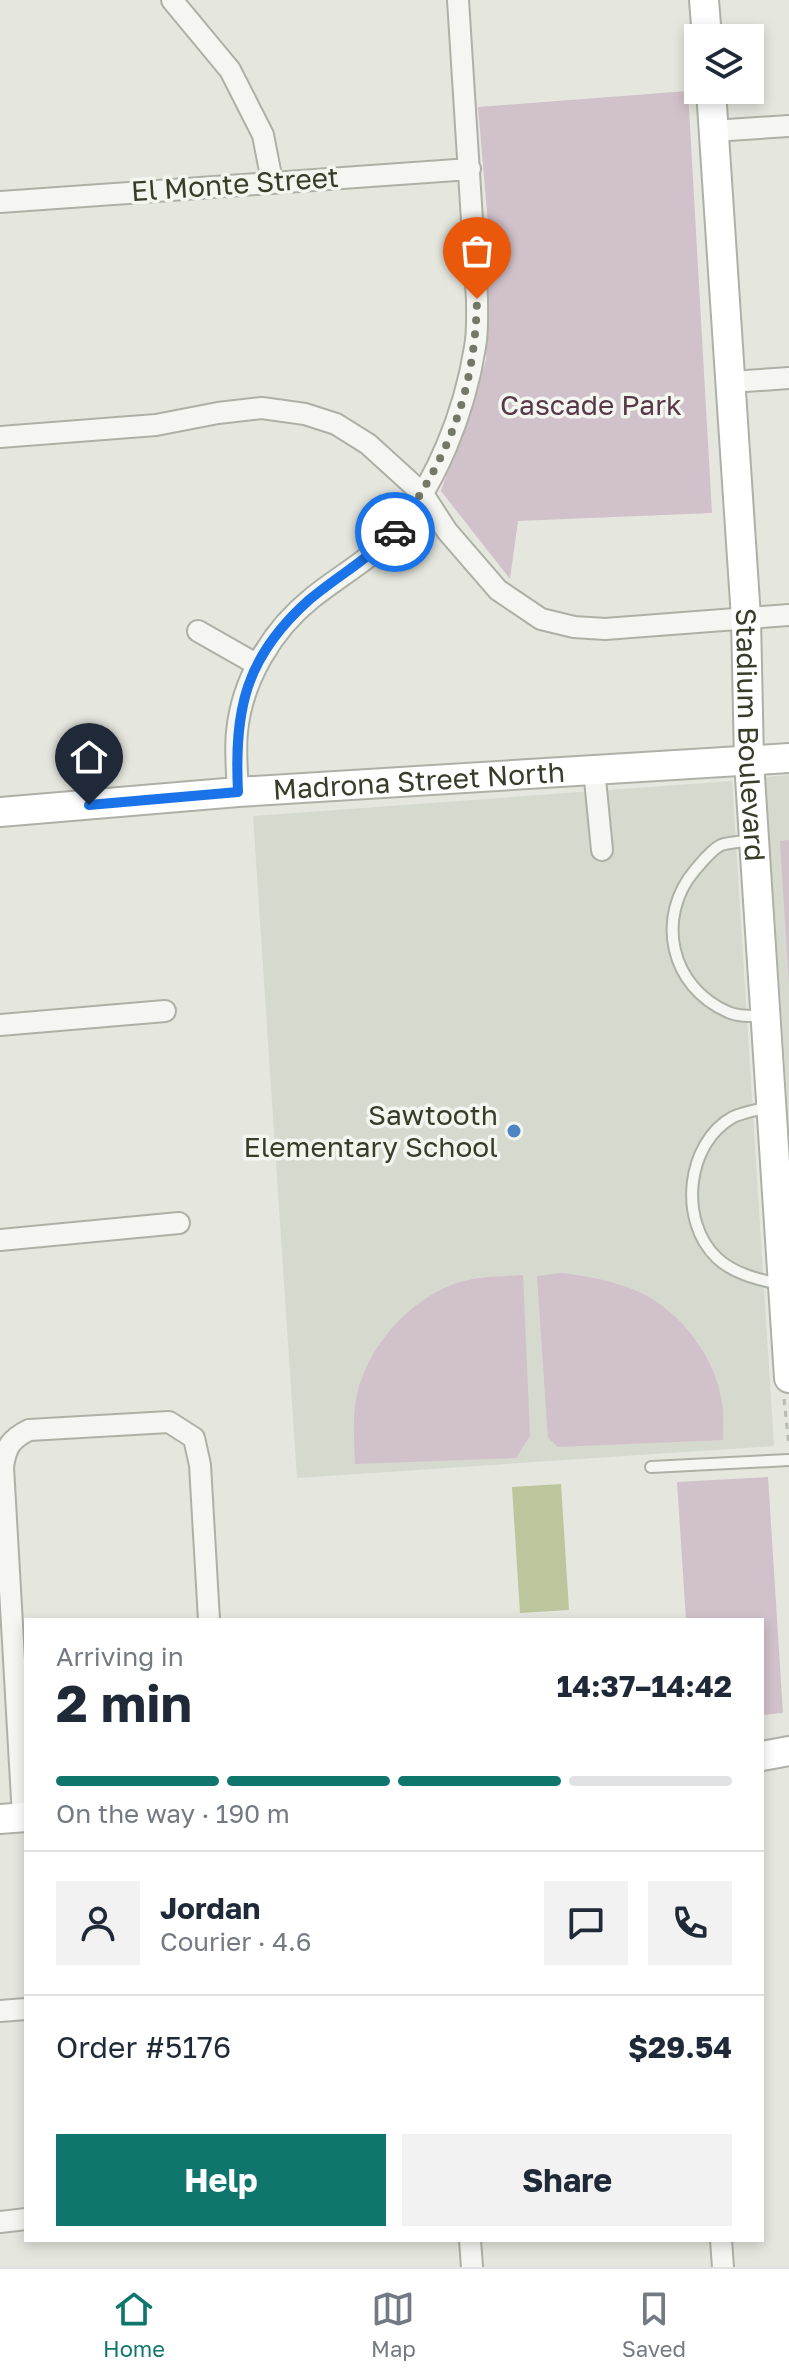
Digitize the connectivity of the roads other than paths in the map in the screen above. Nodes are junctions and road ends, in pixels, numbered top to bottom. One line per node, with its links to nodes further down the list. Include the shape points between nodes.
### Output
1 (172, 0): 9 (street, via 230,70 263,135)
2 (458, 0): 8 (street)
3 (704, 0): 4 (street)
4 (706, 24)
5 (712, 104): 7 (street, Stadium Boulevard)
6 (789, 126): 7 (street)
7 (713, 131): 12 (street, Stadium Boulevard)
8 (470, 169): 9 (street, El Monte Street); 14 (street, via 476,344 455,425)
9 (272, 181): 10 (street, El Monte Street)
10 (0, 202)
11 (789, 378): 12 (street)
12 (731, 382): 16 (street, Stadium Boulevard)
13 (0, 437): 14 (street, via 156,425 262,408 336,424 368,444)
14 (423, 494): 16 (street, via 498,590 541,619 605,629); 18 (street, via 376,551 310,599)
15 (789, 615): 16 (street)
16 (746, 618): 20 (street, Stadium Boulevard)
17 (198, 631): 18 (street)
18 (256, 664): 22 (street, via 237,731)
19 (789, 758): 20 (street, Madrona Street North)
20 (749, 762): 21 (street, Madrona Street North); 24 (street, Stadium Boulevard)
21 (594, 769): 22 (street, Madrona Street North); 25 (street)
22 (238, 792): 23 (street, Madrona Street North)
23 (0, 812)
24 (754, 840): 27 (street, Stadium Boulevard); 27 (lane, via 721,845 683,884 673,910 671,937 677,961 695,988 730,1014)
25 (602, 850)
26 (165, 1011): 28 (street)
27 (765, 1016): 29 (street, Stadium Boulevard)
28 (0, 1025)
29 (771, 1107): 32 (street, Stadium Boulevard); 32 (lane, via 734,1116 714,1132 696,1164 691,1201 698,1228 716,1257 748,1277)
30 (179, 1223): 31 (street)
31 (0, 1240)
32 (783, 1285): 33 (street, Stadium Boulevard)
33 (789, 1378)
34 (789, 1460): 35 (lane)
35 (651, 1467)
36 (209, 1618): 39 (street, via 194,1438 169,1422 29,1430 13,1438 3,1467)
37 (789, 1751): 38 (street)
38 (764, 1756)
39 (16, 1818)
40 (24, 2009): 41 (street)
41 (0, 2011)
42 (24, 2219): 43 (street)
43 (0, 2222)
44 (470, 2242): 46 (street)
45 (721, 2242): 47 (street)
46 (472, 2267)
47 (723, 2267)

